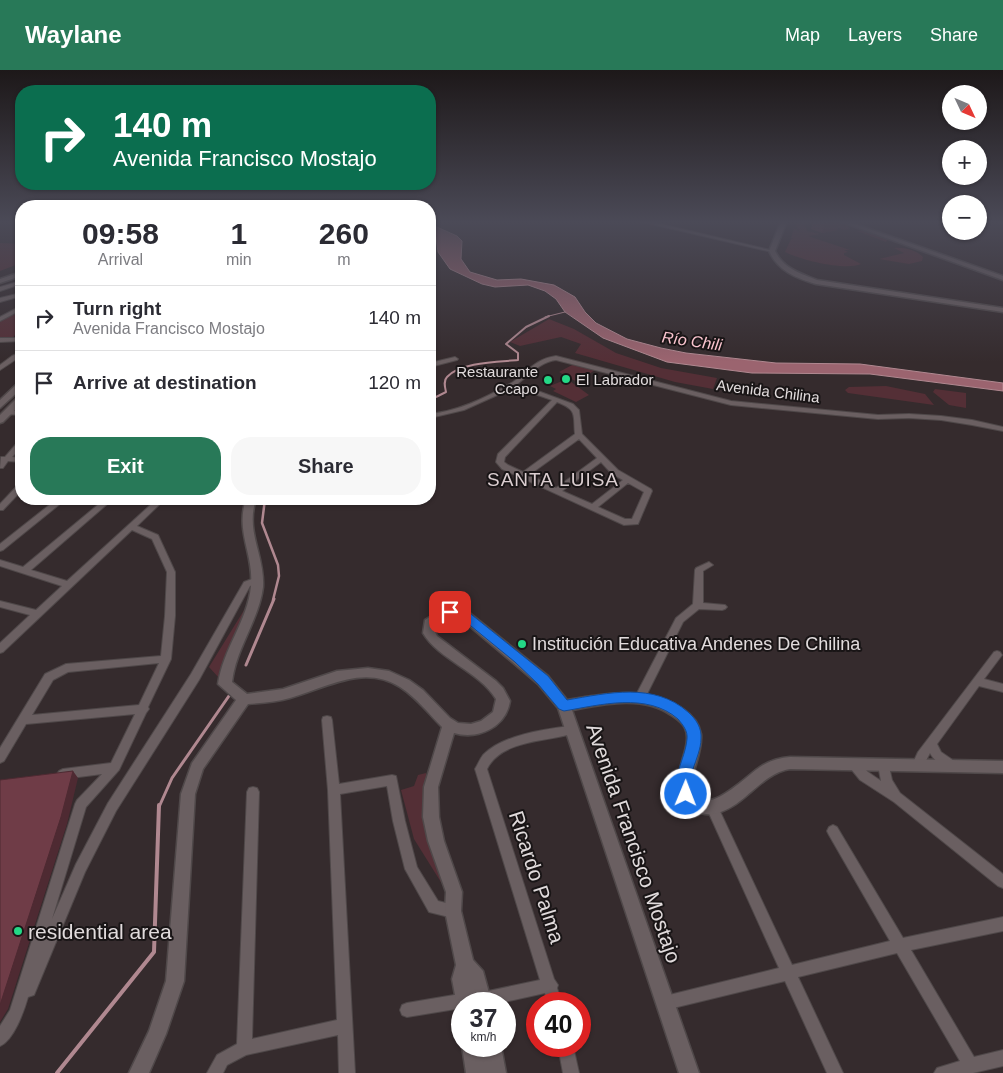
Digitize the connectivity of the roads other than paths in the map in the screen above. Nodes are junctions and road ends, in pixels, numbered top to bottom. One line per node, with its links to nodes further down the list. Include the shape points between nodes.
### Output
1 (784, 268): 11 (main road, via 816,282)
2 (974, 268): 4 (street)
3 (15, 274): 5 (main road)
4 (1003, 278)
5 (0, 280)
6 (15, 285): 7 (street)
7 (0, 290): 8 (street)
8 (15, 294)
9 (15, 296): 10 (street)
10 (0, 300)
11 (1003, 310)
12 (15, 311): 13 (street)
13 (0, 319)
14 (0, 340): 15 (street)
15 (15, 340)
16 (15, 357): 19 (street)
17 (455, 359): 18 (street)
18 (436, 364)
19 (0, 368)
20 (15, 390): 23 (street)
21 (485, 398): 22 (street, via 527,389); 27 (street, Avenida Chilina); 28 (street, Avenida Chilina, via 515,384 538,363 556,358 730,403 972,422)
22 (558, 399): 29 (street, via 576,410); 34 (street, via 499,459 502,464)
23 (0, 404)
24 (15, 404): 26 (street)
25 (15, 414): 26 (street)
26 (2, 415)
27 (436, 415)
28 (1003, 429)
29 (579, 435): 32 (street); 34 (street)
30 (15, 449): 31 (street)
31 (3, 459): 33 (street)
32 (601, 460): 35 (street); 36 (street)
33 (0, 466)
34 (524, 475): 36 (street)
35 (627, 480): 42 (street); 42 (street, via 648,491 635,522 624,522)
36 (557, 491): 42 (street)
37 (15, 493): 43 (street)
38 (54, 505): 45 (street)
39 (102, 505): 48 (street)
40 (155, 505): 44 (street)
41 (248, 505): 49 (street, via 245,530 254,554)
42 (593, 507)
43 (0, 508)
44 (131, 527): 50 (street); 57 (street, via 155,537 171,572)
45 (0, 548)
46 (0, 563): 48 (street)
47 (709, 565): 52 (street, via 699,570)
48 (25, 570): 50 (street)
49 (257, 580): 60 (street, via 254,599 230,658); 97 (street, via 247,584 195,677 112,807 80,868)
50 (69, 585): 54 (street)
51 (0, 604): 54 (street)
52 (698, 606): 53 (street); 61 (street, via 679,620)
53 (722, 607)
54 (38, 614): 55 (street)
55 (0, 649)
56 (997, 655): 58 (street)
57 (166, 659): 63 (street); 64 (street, via 57,671 49,677)
58 (978, 682): 59 (street); 68 (street)
59 (1003, 688)
60 (234, 692): 66 (street, via 270,698 332,676 380,674 415,690); 107 (street, via 197,767 188,794 175,980 157,1034)
61 (640, 697): 62 (street); 81 (street, via 675,708 691,723 694,739 682,781 692,803)
62 (564, 706): 66 (street, Avenida Francisco Mostajo, via 543,680 463,614 444,613 430,623 429,633 491,684 503,702 498,715 482,727 462,730); 67 (street, Avenida Francisco Mostajo)
63 (144, 709): 64 (street); 75 (street)
64 (23, 720): 69 (street)
65 (327, 720): 78 (street)
66 (449, 725): 84 (street, via 431,787 430,816 454,892)
67 (571, 730): 70 (street, via 524,739); 94 (street, Avenida Francisco Mostajo)
68 (931, 744): 73 (street); 74 (street, via 937,755)
69 (0, 758)
70 (482, 763): 89 (street, Ricardo Palma, via 483,779)
71 (853, 764): 72 (street); 80 (street, via 864,776); 81 (street, via 777,766 762,773)
72 (884, 765): 73 (street); 80 (street, via 887,781)
73 (918, 765): 74 (street)
74 (954, 766): 76 (street)
75 (115, 767): 77 (street); 97 (street, via 81,804)
76 (1003, 767)
77 (48, 776)
78 (334, 790): 84 (street, via 392,780 411,869 434,907); 98 (street)
79 (253, 792): 100 (street)
80 (898, 798): 83 (street)
81 (713, 809): 88 (street)
82 (833, 831): 86 (street)
83 (1003, 882)
84 (453, 911): 87 (street)
85 (1003, 924): 86 (street)
86 (902, 945): 88 (street); 105 (street)
87 (465, 964): 90 (street, via 460,979); 91 (street, via 477,977)
88 (788, 973): 94 (street); 113 (street)
89 (551, 984): 92 (street, Ricardo Palma); 93 (street)
90 (463, 992)
91 (481, 992)
92 (553, 992)
93 (516, 993)
94 (665, 1003): 112 (street, Avenida Francisco Mostajo)
95 (451, 1004): 96 (street)
96 (407, 1010)
97 (16, 1014): 99 (street)
98 (344, 1026): 100 (street); 108 (street)
99 (0, 1039)
100 (244, 1048): 106 (street)
101 (474, 1057): 109 (street)
102 (493, 1057): 110 (street)
103 (567, 1057): 111 (street)
104 (1003, 1058): 105 (street)
105 (971, 1066): 114 (street)
106 (219, 1067)
107 (139, 1073)
108 (347, 1073)
109 (476, 1073)
110 (496, 1073)
111 (571, 1073)
112 (689, 1073)
113 (835, 1073)
114 (942, 1073)

